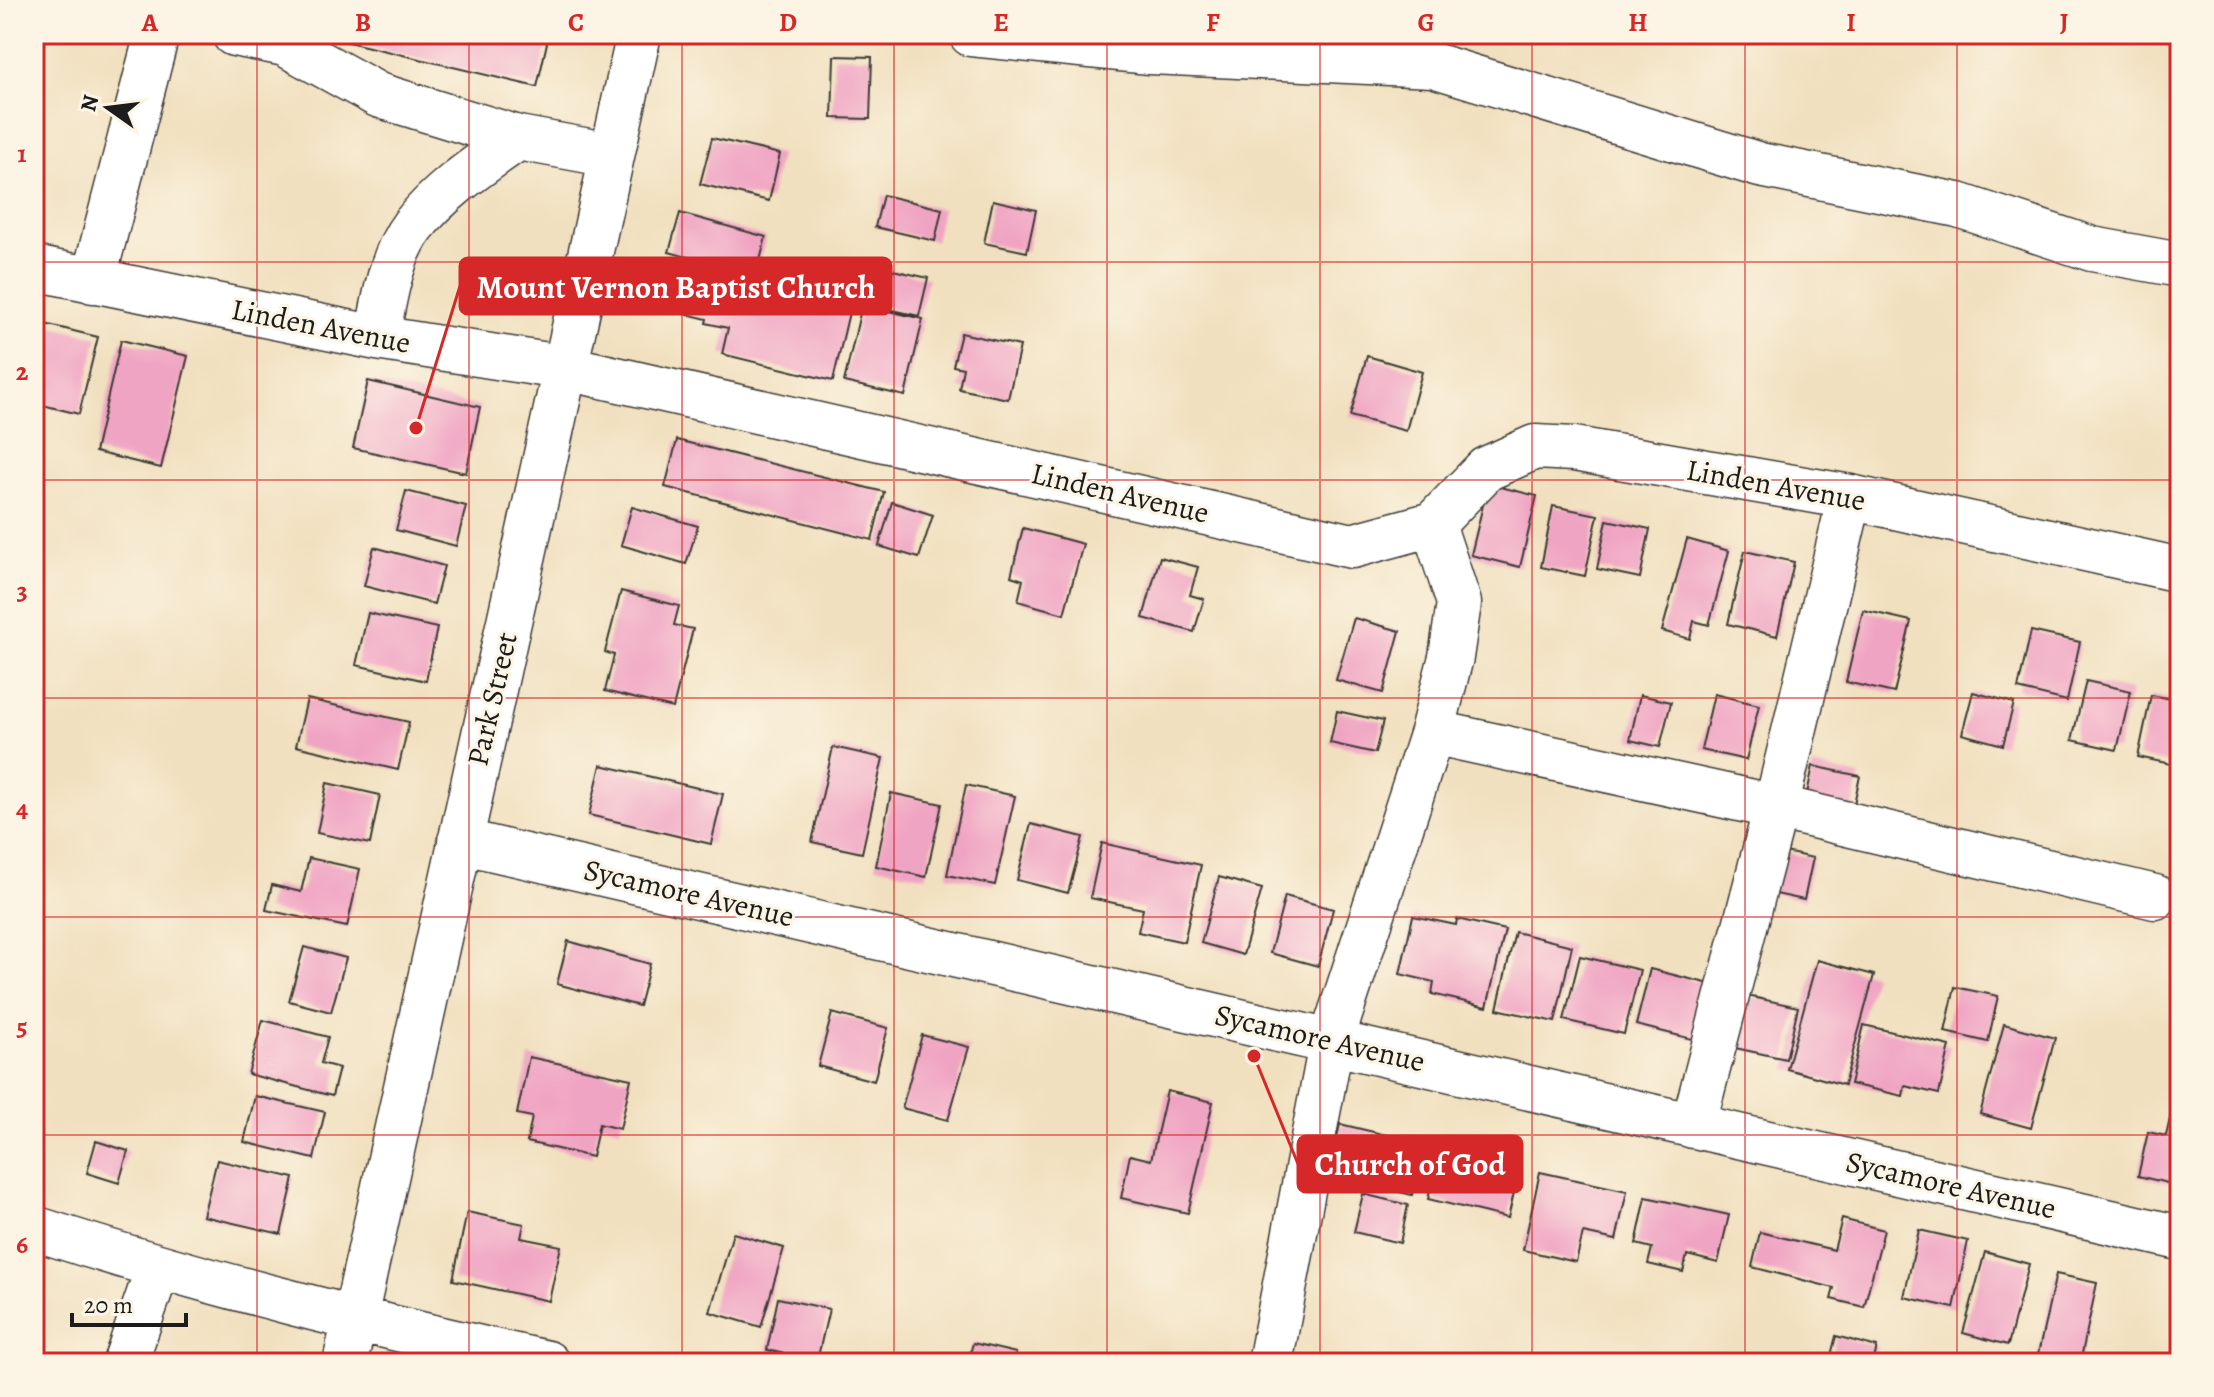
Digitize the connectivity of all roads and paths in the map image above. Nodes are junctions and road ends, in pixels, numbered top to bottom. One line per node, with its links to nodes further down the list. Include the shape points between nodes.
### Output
1 (157, 34): 9 (street)
2 (234, 34): 5 (street, via 285,44 378,95)
3 (639, 34): 6 (street, Park Street)
4 (971, 34): 7 (street, via 1150,52 1433,65 1760,165 1958,205 2092,249)
5 (518, 138): 6 (street); 10 (street, via 463,176 412,227 388,282)
6 (611, 155): 11 (street, Park Street)
7 (2180, 265)
8 (34, 268): 9 (street, Linden Avenue)
9 (93, 281): 10 (street, Linden Avenue)
10 (377, 338): 11 (street, Linden Avenue)
11 (567, 368): 13 (street, Linden Avenue, via 1352,546); 17 (street, Park Street)
12 (1850, 497): 13 (street, Linden Avenue, via 1574,449 1535,447 1486,469); 14 (street, Linden Avenue); 16 (street)
13 (1433, 524): 15 (street, via 1459,603)
14 (2180, 570)
15 (1432, 732): 16 (street); 19 (street)
16 (1776, 807): 18 (street); 20 (street)
17 (460, 841): 19 (street, Sycamore Avenue); 24 (street, Park Street)
18 (2155, 897)
19 (1332, 1039): 20 (street, Sycamore Avenue); 28 (street)
20 (1693, 1126): 22 (street, Sycamore Avenue)
21 (34, 1228): 23 (street)
22 (2180, 1238)
23 (158, 1268): 24 (street); 25 (street)
24 (355, 1321): 26 (street, Park Street); 27 (street)
25 (125, 1363)
26 (345, 1363)
27 (547, 1363)
28 (1270, 1363)

